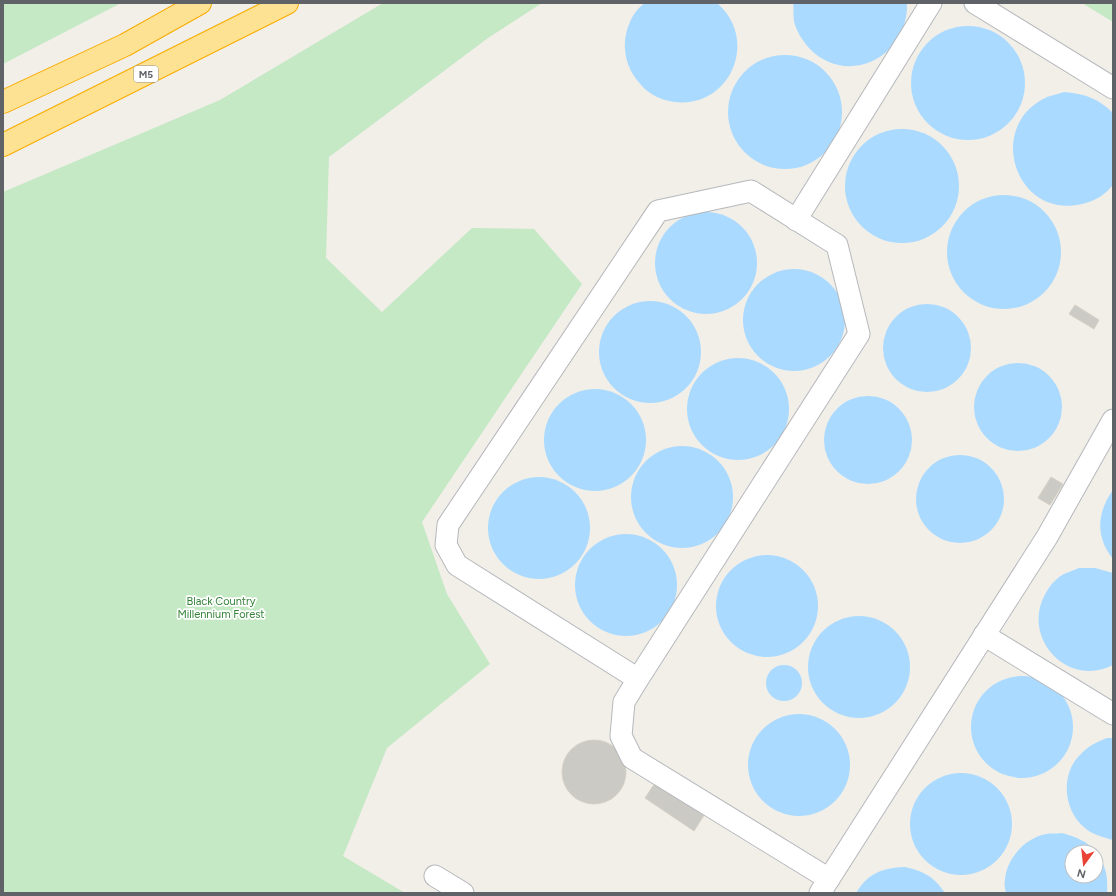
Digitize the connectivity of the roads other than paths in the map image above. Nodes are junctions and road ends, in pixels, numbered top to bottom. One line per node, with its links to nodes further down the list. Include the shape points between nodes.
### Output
1 (200, 3): 6 (highway, via 125,45)
2 (287, 3): 7 (highway, M5)
3 (931, 3): 8 (lane)
4 (974, 3): 5 (lane)
5 (1113, 88)
6 (3, 102)
7 (3, 144)
8 (796, 220): 11 (lane, via 837,245 859,334); 11 (lane, via 752,191 658,211 448,526 446,544 457,565)
9 (1113, 420): 10 (lane, via 1047,537)
10 (984, 635): 12 (lane); 14 (lane)
11 (638, 679): 14 (lane, via 624,702 621,736 632,758)
12 (1113, 714)
13 (435, 876): 15 (lane)
14 (824, 886)
15 (462, 893)

